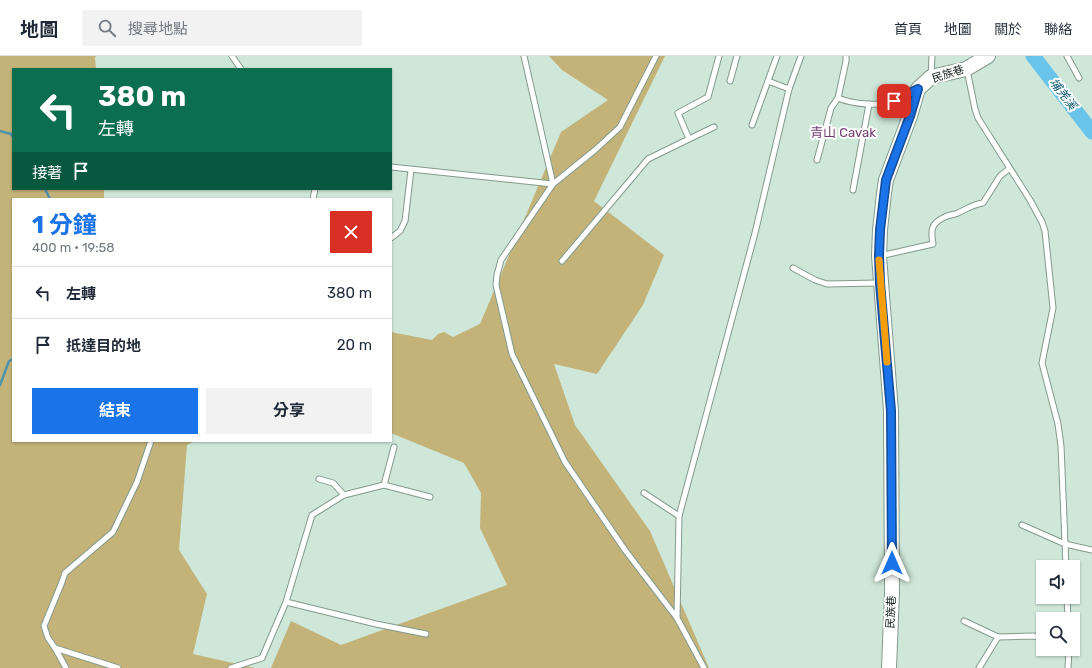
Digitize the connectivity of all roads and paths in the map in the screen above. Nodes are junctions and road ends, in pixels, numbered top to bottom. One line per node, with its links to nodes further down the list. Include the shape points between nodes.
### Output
1 (232, 56): 12 (lane)
2 (524, 56): 29 (lane)
3 (656, 56): 29 (lane, via 620,127)
4 (719, 56): 24 (lane, via 708,97 678,113)
5 (737, 56): 16 (lane)
6 (777, 56): 17 (lane)
7 (801, 56): 18 (lane)
8 (846, 56): 20 (lane)
9 (932, 56): 14 (lane)
10 (988, 56): 13 (street, 民族巷)
11 (1067, 56): 15 (lane)
12 (239, 68)
13 (966, 69): 14 (street, 民族巷); 27 (lane, via 978,118)
14 (931, 78): 19 (street, 民族巷)
15 (1079, 78)
16 (730, 81)
17 (768, 81): 18 (lane); 22 (lane)
18 (789, 89): 43 (lane, via 755,233)
19 (918, 89): 21 (lane, via 894,101); 32 (street, 民族巷, via 886,180)
20 (838, 98): 21 (lane, via 846,102); 25 (lane, via 831,108)
21 (869, 104): 30 (lane)
22 (752, 126)
23 (714, 127): 24 (lane)
24 (689, 139): 33 (lane, via 648,159)
25 (817, 160)
26 (392, 167): 28 (lane)
27 (1009, 169): 32 (lane, via 1000,176 983,202 976,203 957,214 943,217 937,222 931,232 934,244); 45 (lane, via 1030,200 1045,231 1053,308 1042,363 1061,446)
28 (411, 170): 29 (lane); 31 (lane, via 405,221 400,231)
29 (553, 184): 49 (lane, via 501,260 497,275 496,285 512,354 565,462 629,555)
30 (853, 190)
31 (392, 237)
32 (879, 256): 35 (street, 民族巷)
33 (562, 261)
34 (793, 268): 35 (lane, via 827,284)
35 (880, 283): 60 (street, 民族巷, via 891,411 892,593)
36 (151, 442): 54 (lane, via 137,482 113,532 65,573 44,626)
37 (394, 447): 39 (lane)
38 (319, 479): 41 (lane, via 333,483)
39 (384, 485): 41 (lane); 42 (lane)
40 (644, 493): 43 (lane)
41 (344, 495): 48 (lane, via 312,515)
42 (430, 497)
43 (679, 516): 49 (lane)
44 (1022, 525): 45 (lane)
45 (1065, 544): 46 (lane); 47 (lane)
46 (1092, 550)
47 (1066, 560)
48 (286, 602): 51 (lane); 58 (lane, via 262,658)
49 (677, 618): 59 (lane)
50 (964, 621): 53 (lane)
51 (426, 634)
52 (1036, 637): 53 (lane)
53 (998, 638): 61 (lane)
54 (55, 648): 56 (lane); 57 (lane)
55 (1069, 656): 62 (lane)
56 (66, 668)
57 (118, 668)
58 (231, 668)
59 (704, 668)
60 (889, 668)
61 (979, 668)
62 (1068, 668)

